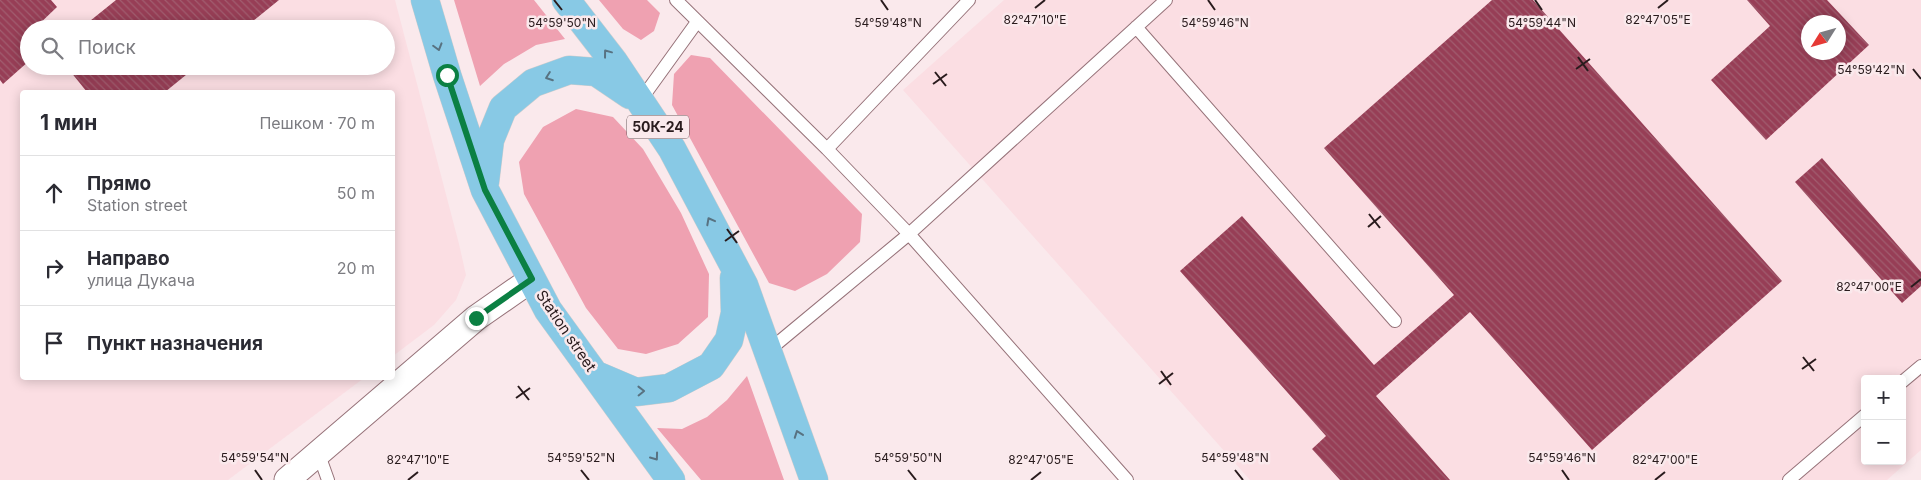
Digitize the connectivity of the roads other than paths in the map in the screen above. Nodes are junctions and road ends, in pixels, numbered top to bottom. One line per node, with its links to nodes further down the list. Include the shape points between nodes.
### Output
1 (425, 0): 10 (main road, Station street, one-way to 10)
2 (566, 0): 8 (main road, 50К-24, one-way to 2)
3 (676, 0): 6 (lane)
4 (969, 0): 9 (lane)
5 (1166, 0): 7 (lane)
6 (698, 22): 8 (lane); 9 (lane)
7 (1136, 27): 11 (lane); 14 (lane)
8 (640, 101): 10 (main road, one-way to 10, via 596,72 569,70 533,83 503,108 490,140); 12 (main road, 50К-24, one-way to 8, via 672,149)
9 (827, 149): 11 (lane)
10 (485, 190): 13 (main road, Station street)
11 (909, 234): 15 (lane); 25 (lane)
12 (733, 264): 15 (main road, 50К-24); 17 (main road, one-way to 12, via 636,392 669,388 710,366 729,340 735,313)
13 (532, 279): 17 (main road, Station street, via 548,310); 20 (street, via 476,318)
14 (1395, 320)
15 (768, 350): 24 (main road, 50К-24, one-way to 15)
16 (1921, 366): 18 (lane)
17 (596, 375): 23 (main road, Station street, one-way to 23)
18 (1906, 379)
19 (1861, 418): 26 (lane)
20 (318, 452): 21 (street); 22 (lane)
21 (287, 480)
22 (328, 480)
23 (671, 480)
24 (814, 480)
25 (1127, 480)
26 (1790, 480)

